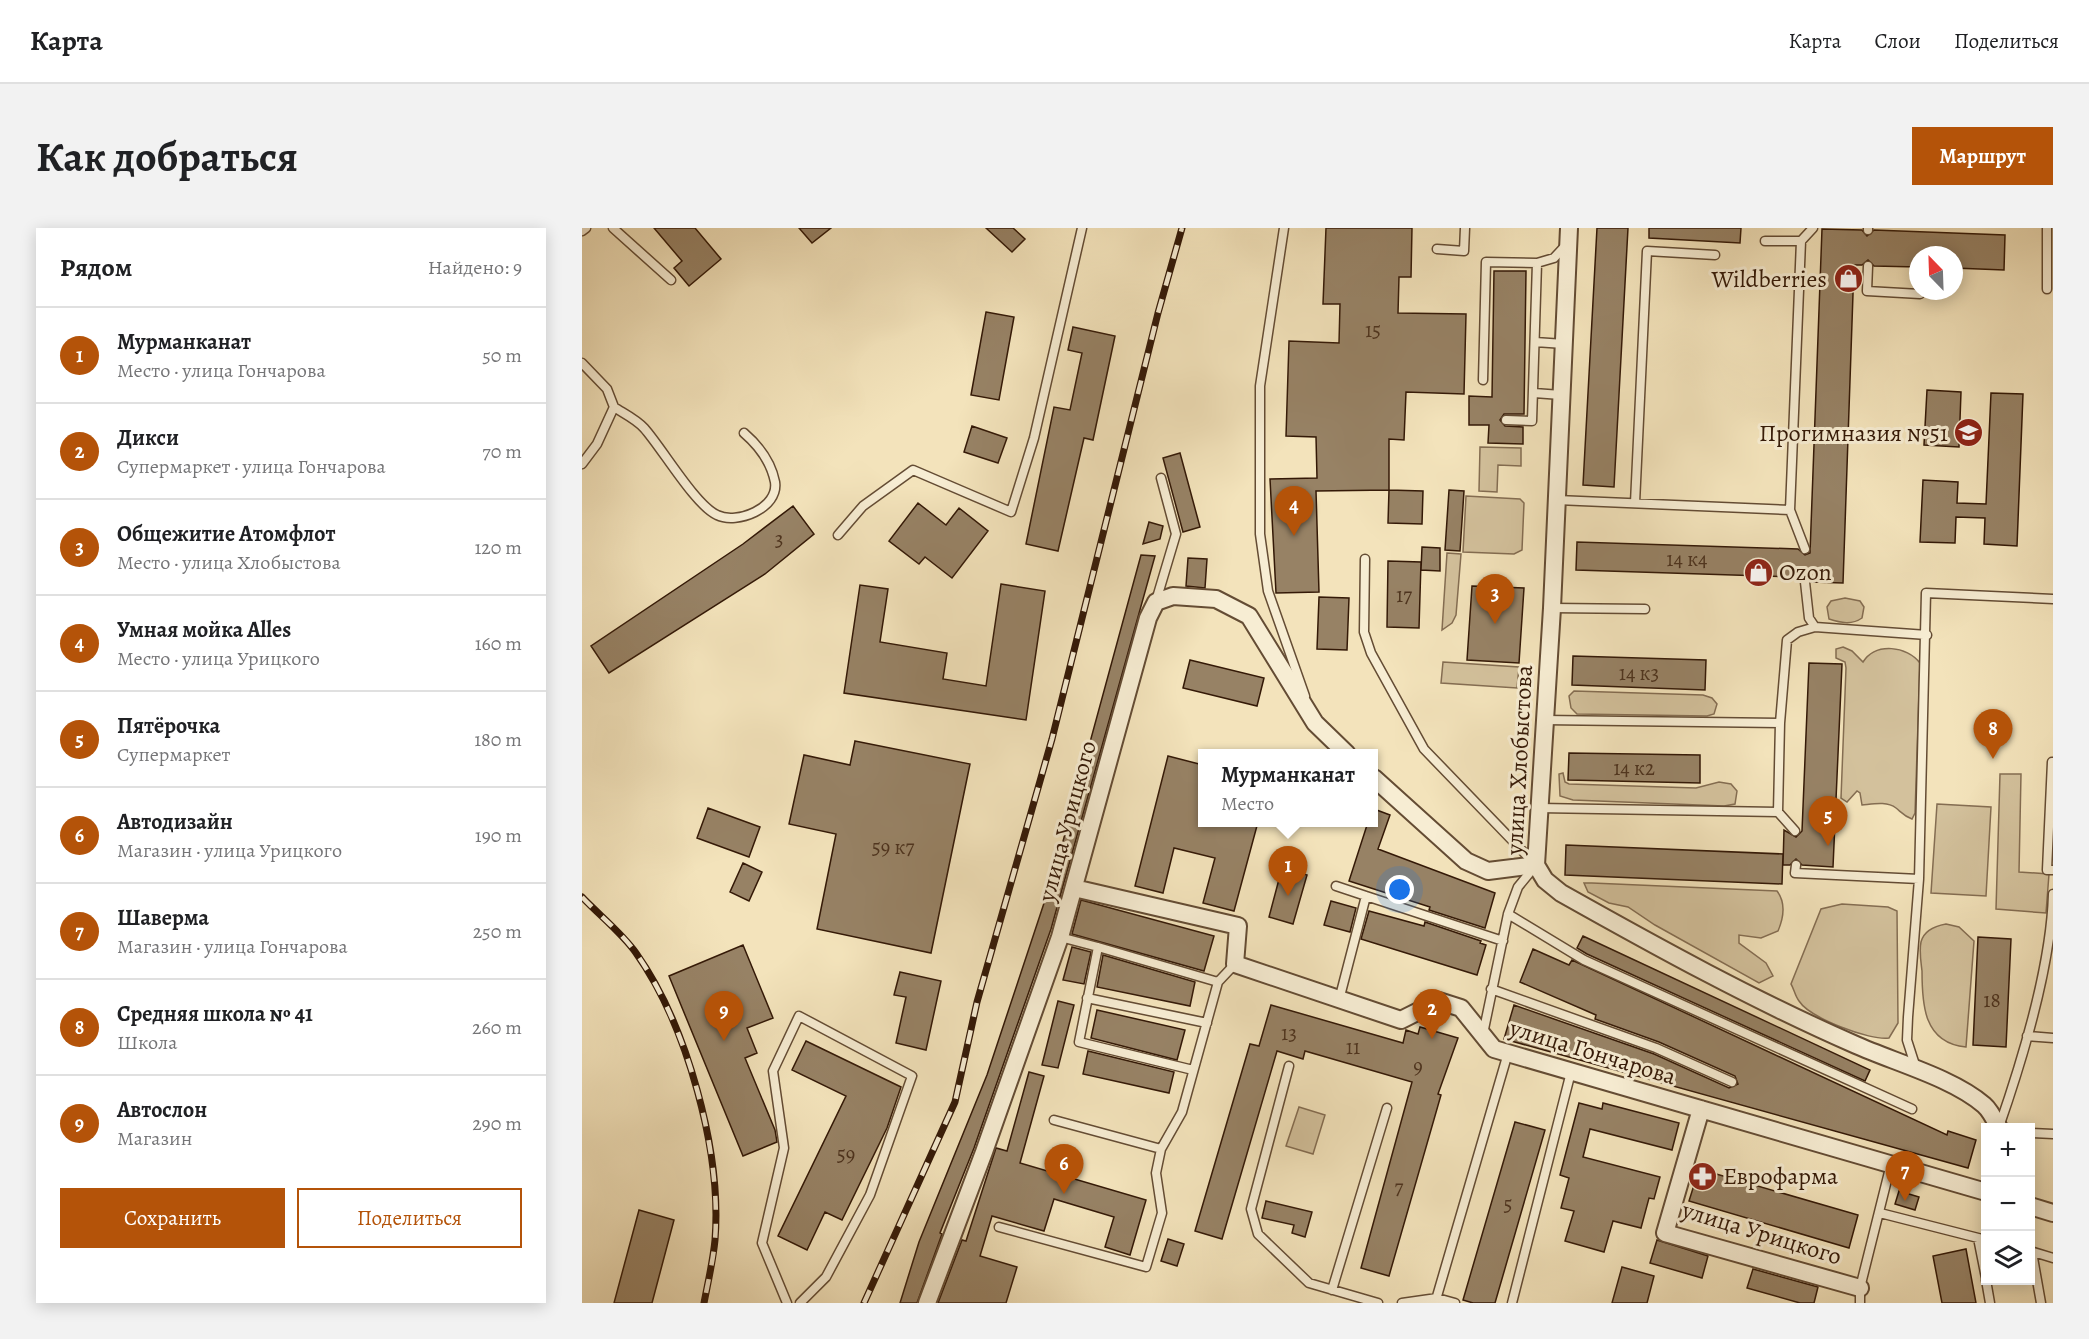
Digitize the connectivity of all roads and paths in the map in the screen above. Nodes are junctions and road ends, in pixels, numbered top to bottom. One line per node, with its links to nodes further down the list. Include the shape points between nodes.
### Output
1 (586, 228): 8 (lane)
2 (613, 228): 16 (lane)
3 (1082, 228): 33 (lane, via 1034,438 1011,513 913,470 863,506)
4 (1284, 228): 44 (lane, via 1260,386 1260,534 1268,591)
5 (1465, 228): 12 (lane, via 1464,251)
6 (1813, 228): 11 (lane)
7 (2047, 228): 17 (lane)
8 (582, 231)
9 (1568, 235): 14 (lane, via 1554,258); 20 (street, улица Хлобыстова)
10 (1765, 241): 11 (lane)
11 (1801, 241): 32 (lane)
12 (1437, 249)
13 (1715, 255): 31 (lane, via 1647,251)
14 (1537, 263): 19 (lane); 22 (lane, via 1486,262)
15 (1868, 266): 18 (lane, via 1868,291)
16 (671, 280)
17 (2047, 289)
18 (1909, 293)
19 (1535, 342): 20 (lane); 23 (lane)
20 (1564, 344): 24 (street, улица Хлобыстова)
21 (582, 363): 25 (lane, via 607,389)
22 (1483, 380)
23 (1534, 393): 24 (lane); 26 (lane, via 1532,421)
24 (1561, 395): 30 (street, улица Хлобыстова)
25 (614, 407): 27 (lane, via 642,426 691,490 717,516 741,518 766,505 772,494 775,483 759,446); 28 (lane, via 597,444)
26 (1506, 420)
27 (744, 433)
28 (582, 464)
29 (1161, 478): 38 (lane, via 1176,534)
30 (1557, 500): 31 (lane); 39 (street, улица Хлобыстова)
31 (1635, 503): 32 (lane)
32 (1790, 510): 34 (lane)
33 (838, 535)
34 (1805, 549)
35 (1365, 560): 52 (lane, via 1364,632 1371,653 1424,749)
36 (1804, 582): 41 (lane, via 1809,618)
37 (2053, 599): 42 (lane, via 1926,593)
38 (1156, 602): 44 (street, via 1173,596 1216,599 1249,616); 57 (street, улица Урицкого, via 1148,618)
39 (1552, 608): 40 (lane); 43 (street, улица Хлобыстова)
40 (1645, 609)
41 (1815, 627): 42 (lane); 45 (lane, via 1787,640)
42 (1927, 635): 55 (lane)
43 (1544, 720): 45 (lane); 49 (street, улица Хлобыстова)
44 (1315, 723): 46 (street)
45 (1780, 723): 50 (lane)
46 (1343, 749)
47 (2052, 762): 54 (lane, via 2047,870)
48 (1378, 782): 52 (street, via 1466,861 1488,871)
49 (1539, 808): 50 (lane); 52 (street, улица Хлобыстова)
50 (1778, 812): 51 (lane)
51 (1795, 831)
52 (1536, 865): 60 (lane, via 1518,887); 76 (street, улица Хлобыстова, via 1545,880 1561,893 1677,958 1856,1045)
53 (1796, 865): 55 (lane, via 1795,873)
54 (2053, 870)
55 (1919, 879): 76 (lane, via 1907,1040)
56 (1336, 886): 59 (lane)
57 (1074, 888): 61 (street, улица Урицкого); 65 (street, via 1238,926)
58 (2053, 894): 63 (lane)
59 (1366, 896): 62 (lane); 69 (lane)
60 (1508, 914): 62 (lane); 82 (lane, via 1584,960)
61 (1060, 937): 64 (lane); 105 (street, улица Урицкого)
62 (1503, 941): 67 (lane)
63 (2050, 944): 71 (lane)
64 (1098, 947): 66 (lane); 68 (lane)
65 (1235, 964): 66 (lane); 69 (street, улица Гончарова)
66 (1218, 982): 70 (lane)
67 (1491, 989): 72 (lane); 79 (lane, via 1645,1044)
68 (1087, 998): 70 (lane); 77 (lane, via 1079,1042)
69 (1339, 1000): 72 (street, улица Гончарова, via 1401,1020 1438,1001 1461,1008)
70 (1207, 1023): 77 (lane)
71 (2028, 1036): 73 (lane); 85 (lane)
72 (1482, 1038): 74 (street, улица Гончарова, via 1494,1049)
73 (2053, 1038)
74 (1508, 1053): 78 (street, улица Гончарова); 102 (lane)
75 (1289, 1066): 100 (lane, via 1251,1209 1258,1234 1283,1260 1310,1283)
76 (1916, 1069): 84 (street, улица Хлобыстова, via 1985,1106)
77 (1193, 1070): 88 (lane, via 1182,1112)
78 (1571, 1072): 81 (street, улица Гончарова); 109 (lane)
79 (1732, 1082)
80 (1387, 1108): 100 (lane)
81 (1701, 1109): 89 (street, улица Гончарова); 101 (street, улица Урицкого, via 1665,1233)
82 (1911, 1109)
83 (1054, 1120): 88 (lane)
84 (1996, 1123)
85 (2000, 1123)
86 (2035, 1133): 87 (lane)
87 (2053, 1134)
88 (1161, 1149): 94 (lane, via 1156,1173 1162,1213 1146,1267)
89 (1891, 1164): 90 (street, улица Гончарова); 92 (lane)
90 (1981, 1191)
91 (2035, 1207): 93 (street)
92 (1880, 1213): 95 (lane); 101 (lane)
93 (2053, 1213)
94 (999, 1227)
95 (1981, 1239)
96 (2035, 1253): 97 (lane)
97 (2053, 1258)
98 (2035, 1271): 111 (lane)
99 (1987, 1285): 110 (lane)
100 (1332, 1290): 106 (lane)
101 (1860, 1296)
102 (1436, 1300): 107 (lane); 108 (lane)
103 (787, 1303): 104 (lane, via 762,1243 784,1148 773,1071 799,1016 912,1076 870,1195 826,1277)
104 (800, 1303)
105 (927, 1303)
106 (1378, 1303)
107 (1402, 1303)
108 (1455, 1303)
109 (1512, 1303)
110 (1990, 1303)
111 (2042, 1303)

